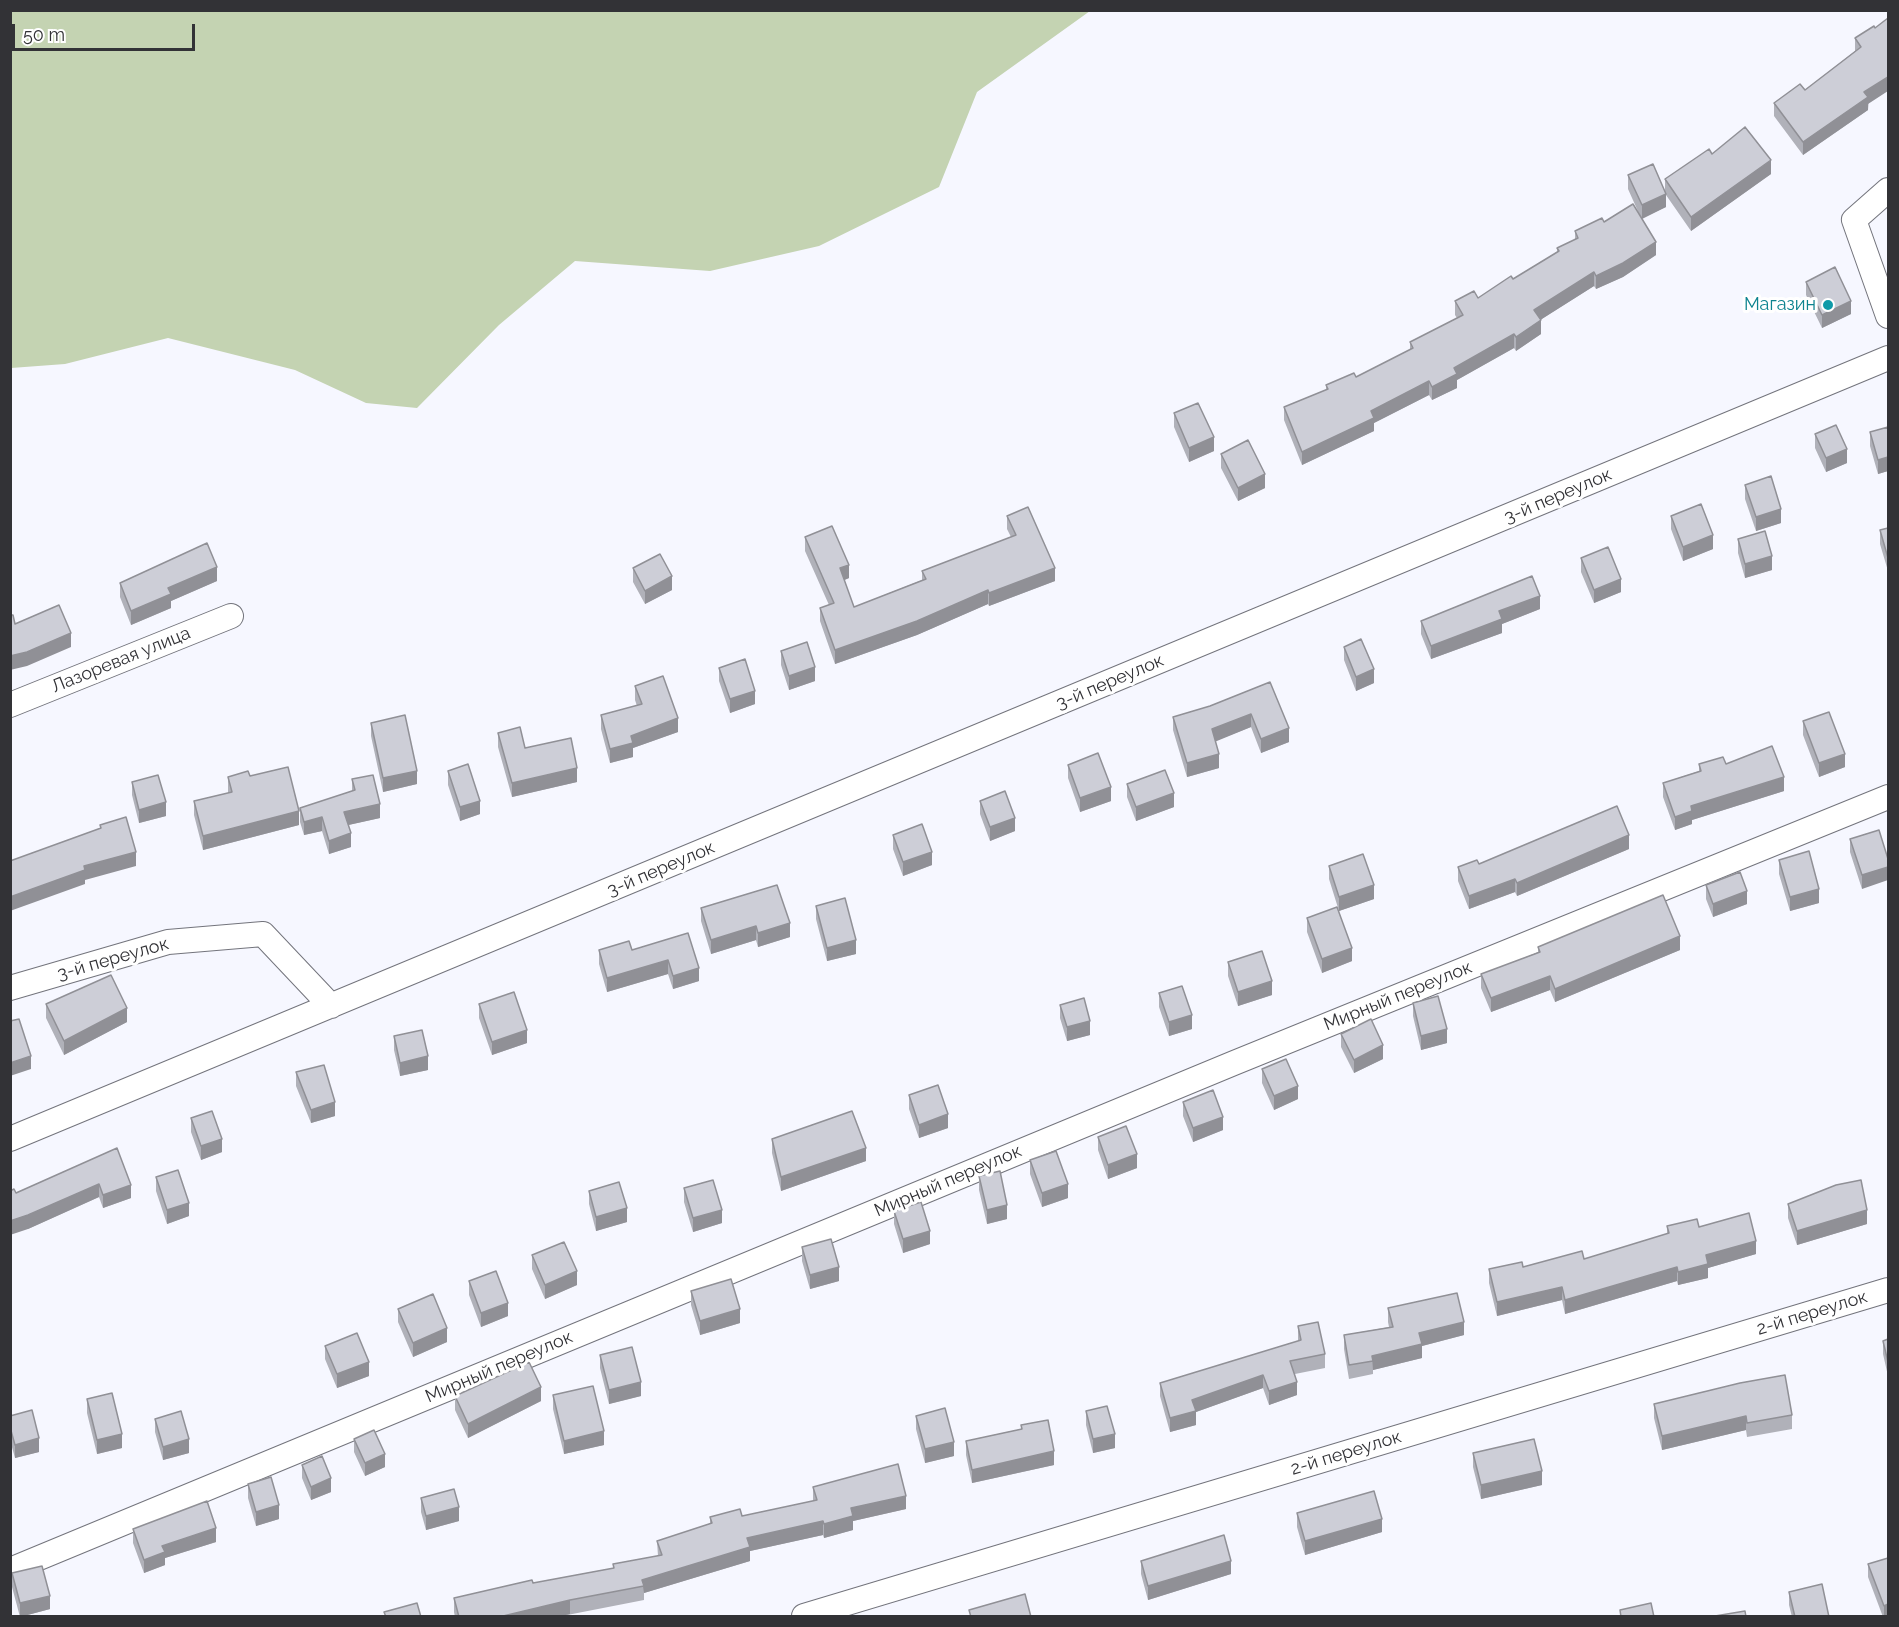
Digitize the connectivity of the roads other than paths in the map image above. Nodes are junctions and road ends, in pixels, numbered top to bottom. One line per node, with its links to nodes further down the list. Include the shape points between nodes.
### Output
1 (1888, 190): 2 (street, via 1854,220)
2 (1888, 316)
3 (1888, 358): 8 (street, 3-й переулок)
4 (231, 616): 5 (street, Лазоревая улица)
5 (10, 705)
6 (1888, 797): 11 (street, Мирный переулок, via 1212,1072)
7 (10, 988): 8 (street, 3-й переулок, via 168,942 263,934)
8 (331, 1006): 9 (street, 3-й переулок)
9 (10, 1139)
10 (1888, 1290): 12 (street, 2-й переулок)
11 (10, 1570)
12 (804, 1617)

